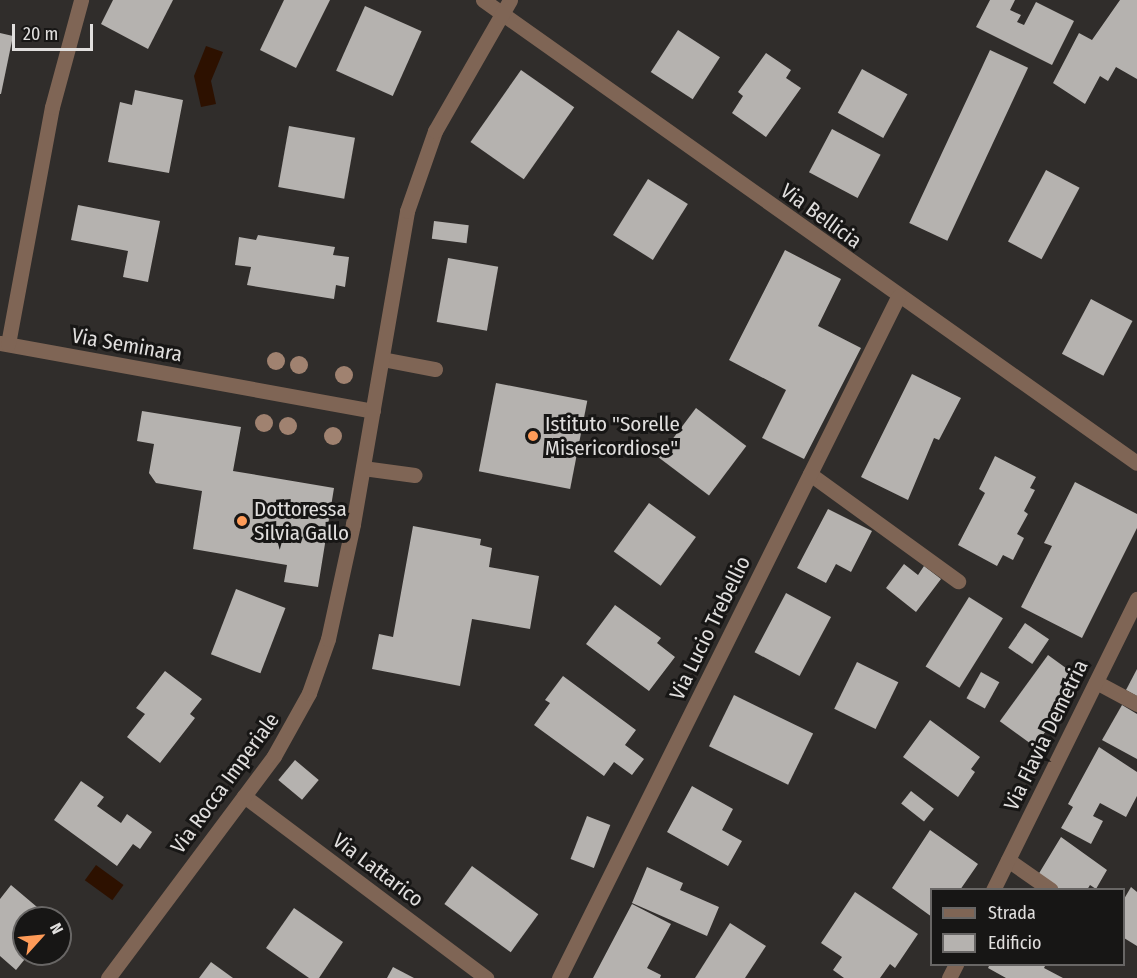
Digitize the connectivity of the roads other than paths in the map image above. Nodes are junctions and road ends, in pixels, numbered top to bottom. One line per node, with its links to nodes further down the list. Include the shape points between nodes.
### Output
1 (81, 0): 5 (street, via 52,107)
2 (483, 0): 3 (street, Via Bellicia)
3 (506, 7): 4 (street, Via Bellicia); 6 (street, Via Rocca Imperiale, via 435,131 419,170 402,232)
4 (898, 297): 9 (street, Via Bellicia); 11 (street, Via Lucio Trebellio)
5 (4, 343): 8 (street, Via Seminara)
6 (382, 359): 7 (street); 8 (street, Via Rocca Imperiale)
7 (435, 369)
8 (373, 411): 10 (street, Via Rocca Imperiale)
9 (1137, 463)
10 (363, 468): 12 (street); 17 (street, Via Rocca Imperiale, via 328,639 309,693 283,743)
11 (810, 474): 13 (street); 23 (street, Via Lucio Trebellio)
12 (415, 475)
13 (958, 580)
14 (1137, 600): 15 (street, Via Flavia Demetria)
15 (1096, 682): 16 (street); 18 (street, Via Flavia Demetria)
16 (1137, 704)
17 (244, 796): 21 (street, Via Rocca Imperiale); 22 (street, Via Lattarico)
18 (1008, 860): 19 (street, Via Flavia Demetria); 20 (street)
19 (994, 888)
20 (1048, 888)
21 (108, 978)
22 (486, 978)
23 (559, 978)

